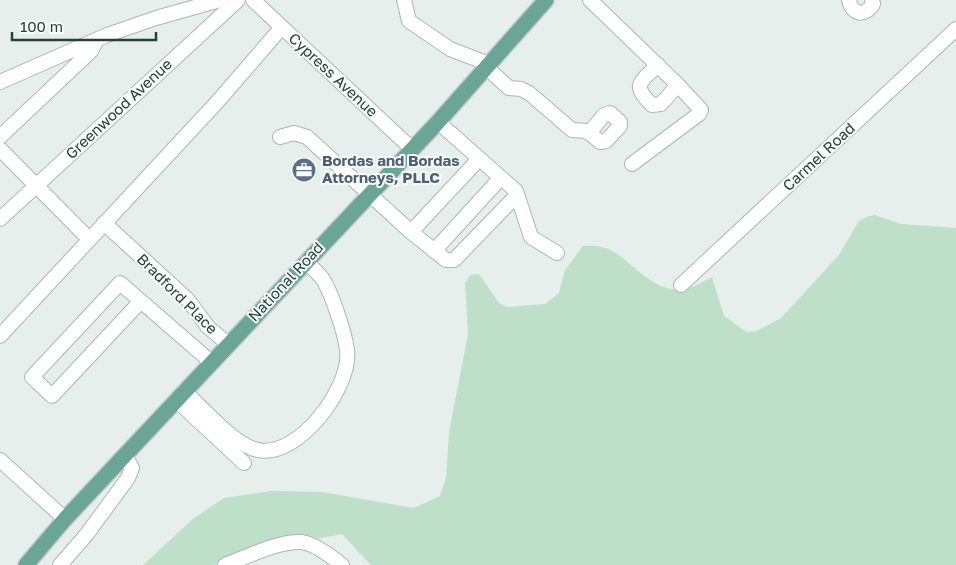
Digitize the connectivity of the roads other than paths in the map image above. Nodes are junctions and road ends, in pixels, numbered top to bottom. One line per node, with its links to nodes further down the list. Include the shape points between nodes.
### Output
1 (220, 0): 11 (street, via 156,18)
2 (238, 0): 25 (street, Greenwood Avenue)
3 (253, 0): 9 (street, Cypress Avenue)
4 (404, 0): 13 (street, via 409,22 450,50)
5 (546, 0): 13 (main road, National Road)
6 (590, 0): 12 (street)
7 (849, 0): 8 (street, via 851,8 864,13 870,9)
8 (872, 0)
9 (282, 27): 21 (street, Cypress Avenue); 29 (street)
10 (956, 29): 35 (street, Carmel Road)
11 (96, 41): 14 (street); 18 (street, via 91,52)
12 (658, 64): 15 (street); 15 (street, via 639,88 652,105 661,104)
13 (487, 65): 16 (main road, National Road); 17 (street, via 509,88 529,93 572,130)
14 (0, 82)
15 (678, 84): 23 (street, via 700,110 699,114)
16 (438, 122): 21 (main road, National Road); 22 (street)
17 (589, 133)
18 (0, 137)
19 (280, 137): 26 (street, via 294,133 307,137)
20 (0, 149): 25 (street)
21 (412, 149): 26 (main road, National Road)
22 (479, 159): 24 (street); 30 (street)
23 (632, 164)
24 (498, 176): 27 (street, via 516,191); 32 (street, via 497,182)
25 (36, 186): 28 (street, Greenwood Avenue); 31 (street)
26 (369, 194): 30 (street); 34 (main road, National Road)
27 (517, 196): 32 (street, via 454,260 446,260); 33 (street, via 531,237)
28 (0, 219)
29 (104, 223): 31 (street); 38 (street, Bradford Place, via 188,300 208,327)
30 (411, 232): 32 (street)
31 (89, 239): 37 (street)
32 (434, 251)
33 (557, 253)
34 (306, 261): 38 (main road, National Road); 40 (street, via 322,278 348,350 344,379 323,414 293,442 276,451 258,450 242,444)
35 (681, 285)
36 (141, 301): 36 (street, via 52,396 32,377 120,283); 39 (street)
37 (0, 336)
38 (228, 344): 39 (main road, National Road)
39 (211, 362): 40 (main road, National Road)
40 (180, 396): 41 (main road, National Road); 43 (street)
41 (125, 455): 44 (main road, National Road); 46 (street, via 132,468 128,478)
42 (0, 460): 44 (street)
43 (244, 463)
44 (65, 519): 45 (main road, National Road)
45 (26, 565)
46 (60, 565)
47 (225, 565): 48 (street, via 282,545 302,542 328,554)
48 (342, 565)

